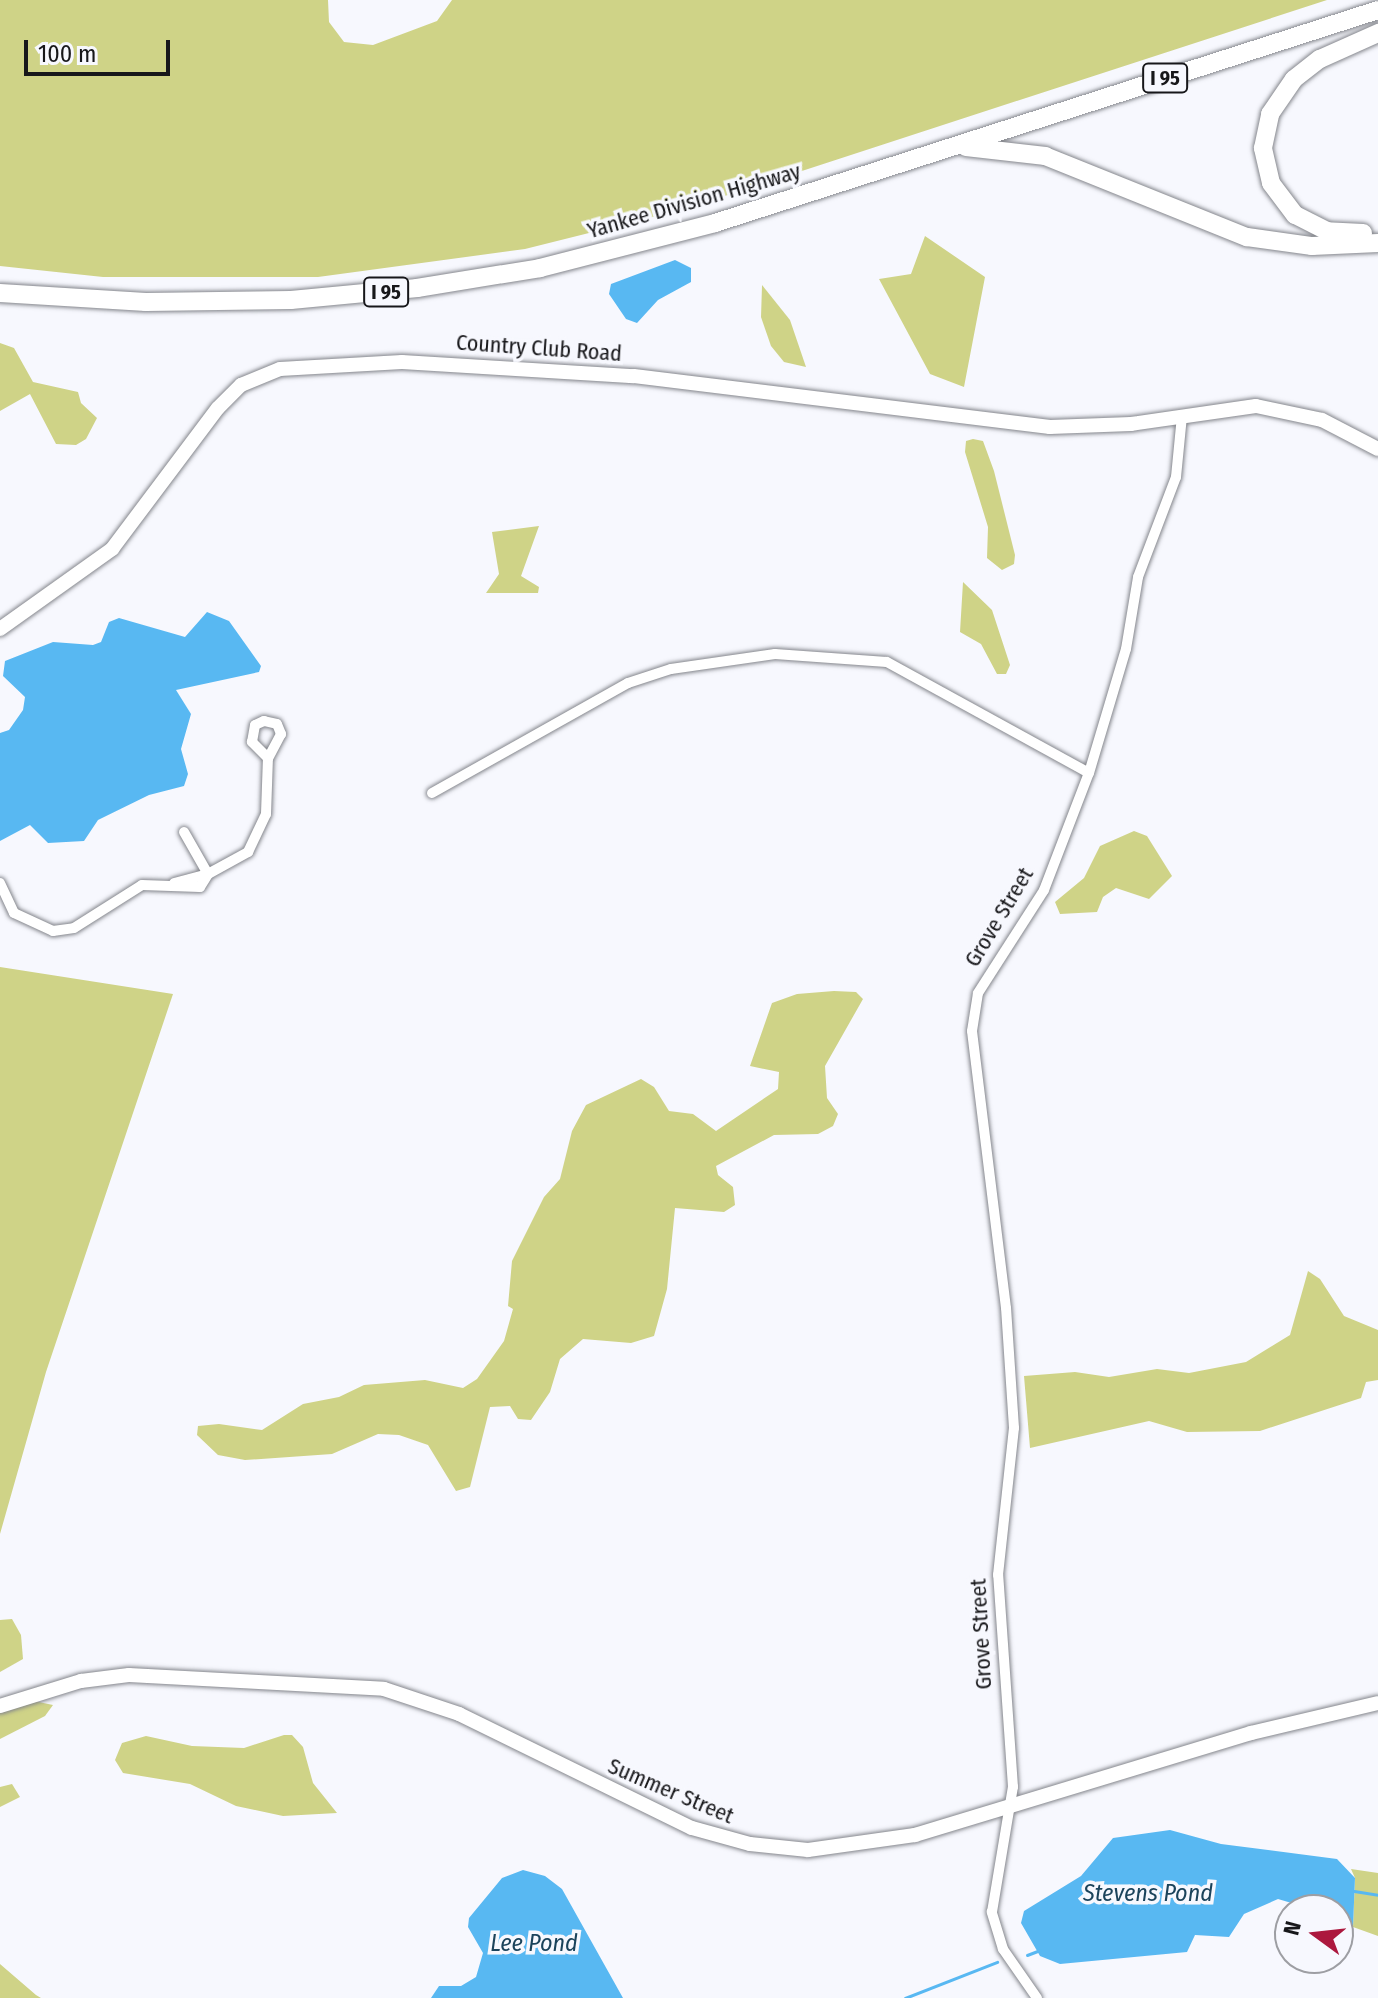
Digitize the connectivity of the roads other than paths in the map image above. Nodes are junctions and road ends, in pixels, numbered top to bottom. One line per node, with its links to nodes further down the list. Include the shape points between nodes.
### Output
1 (1378, 10): 3 (highway, Yankee Division Highway / I 95)
2 (1378, 33): 4 (highway, via 1320,59 1294,79 1273,108 1263,148 1273,188 1298,218 1335,233)
3 (952, 146): 5 (highway, via 1038,153 1209,226 1256,239 1312,246); 6 (highway, Yankee Division Highway / I 95, via 663,239 479,279 363,294 218,303)
4 (1378, 231)
5 (1378, 243)
6 (0, 293)
7 (1182, 416): 8 (street, via 1235,407 1276,409 1322,420); 9 (street, Country Club Road, via 1042,427 634,376 402,362 280,369 241,385 219,407 112,549); 11 (street, Grove Street, via 1176,477 1138,577 1126,649)
8 (1378, 449)
9 (0, 629)
10 (268, 758): 14 (street, via 266,814 258,837 235,862)
11 (1089, 773): 12 (street, via 887,662 775,654 671,669 628,683); 18 (street, Grove Street, via 1044,890 978,993 972,1031 1013,1388 1012,1467 998,1575)
12 (432, 793)
13 (184, 832): 14 (street)
14 (208, 874): 15 (street, via 142,885 74,928 53,931 14,913)
15 (0, 883)
16 (1378, 1703): 18 (street, Summer Street, via 1251,1733)
17 (0, 1706): 18 (street, Summer Street, via 68,1684 129,1675 384,1689 459,1714 692,1828 779,1848 859,1846)
18 (1011, 1805): 19 (street, Grove Street, via 993,1923 1003,1949)
19 (1037, 1998)

